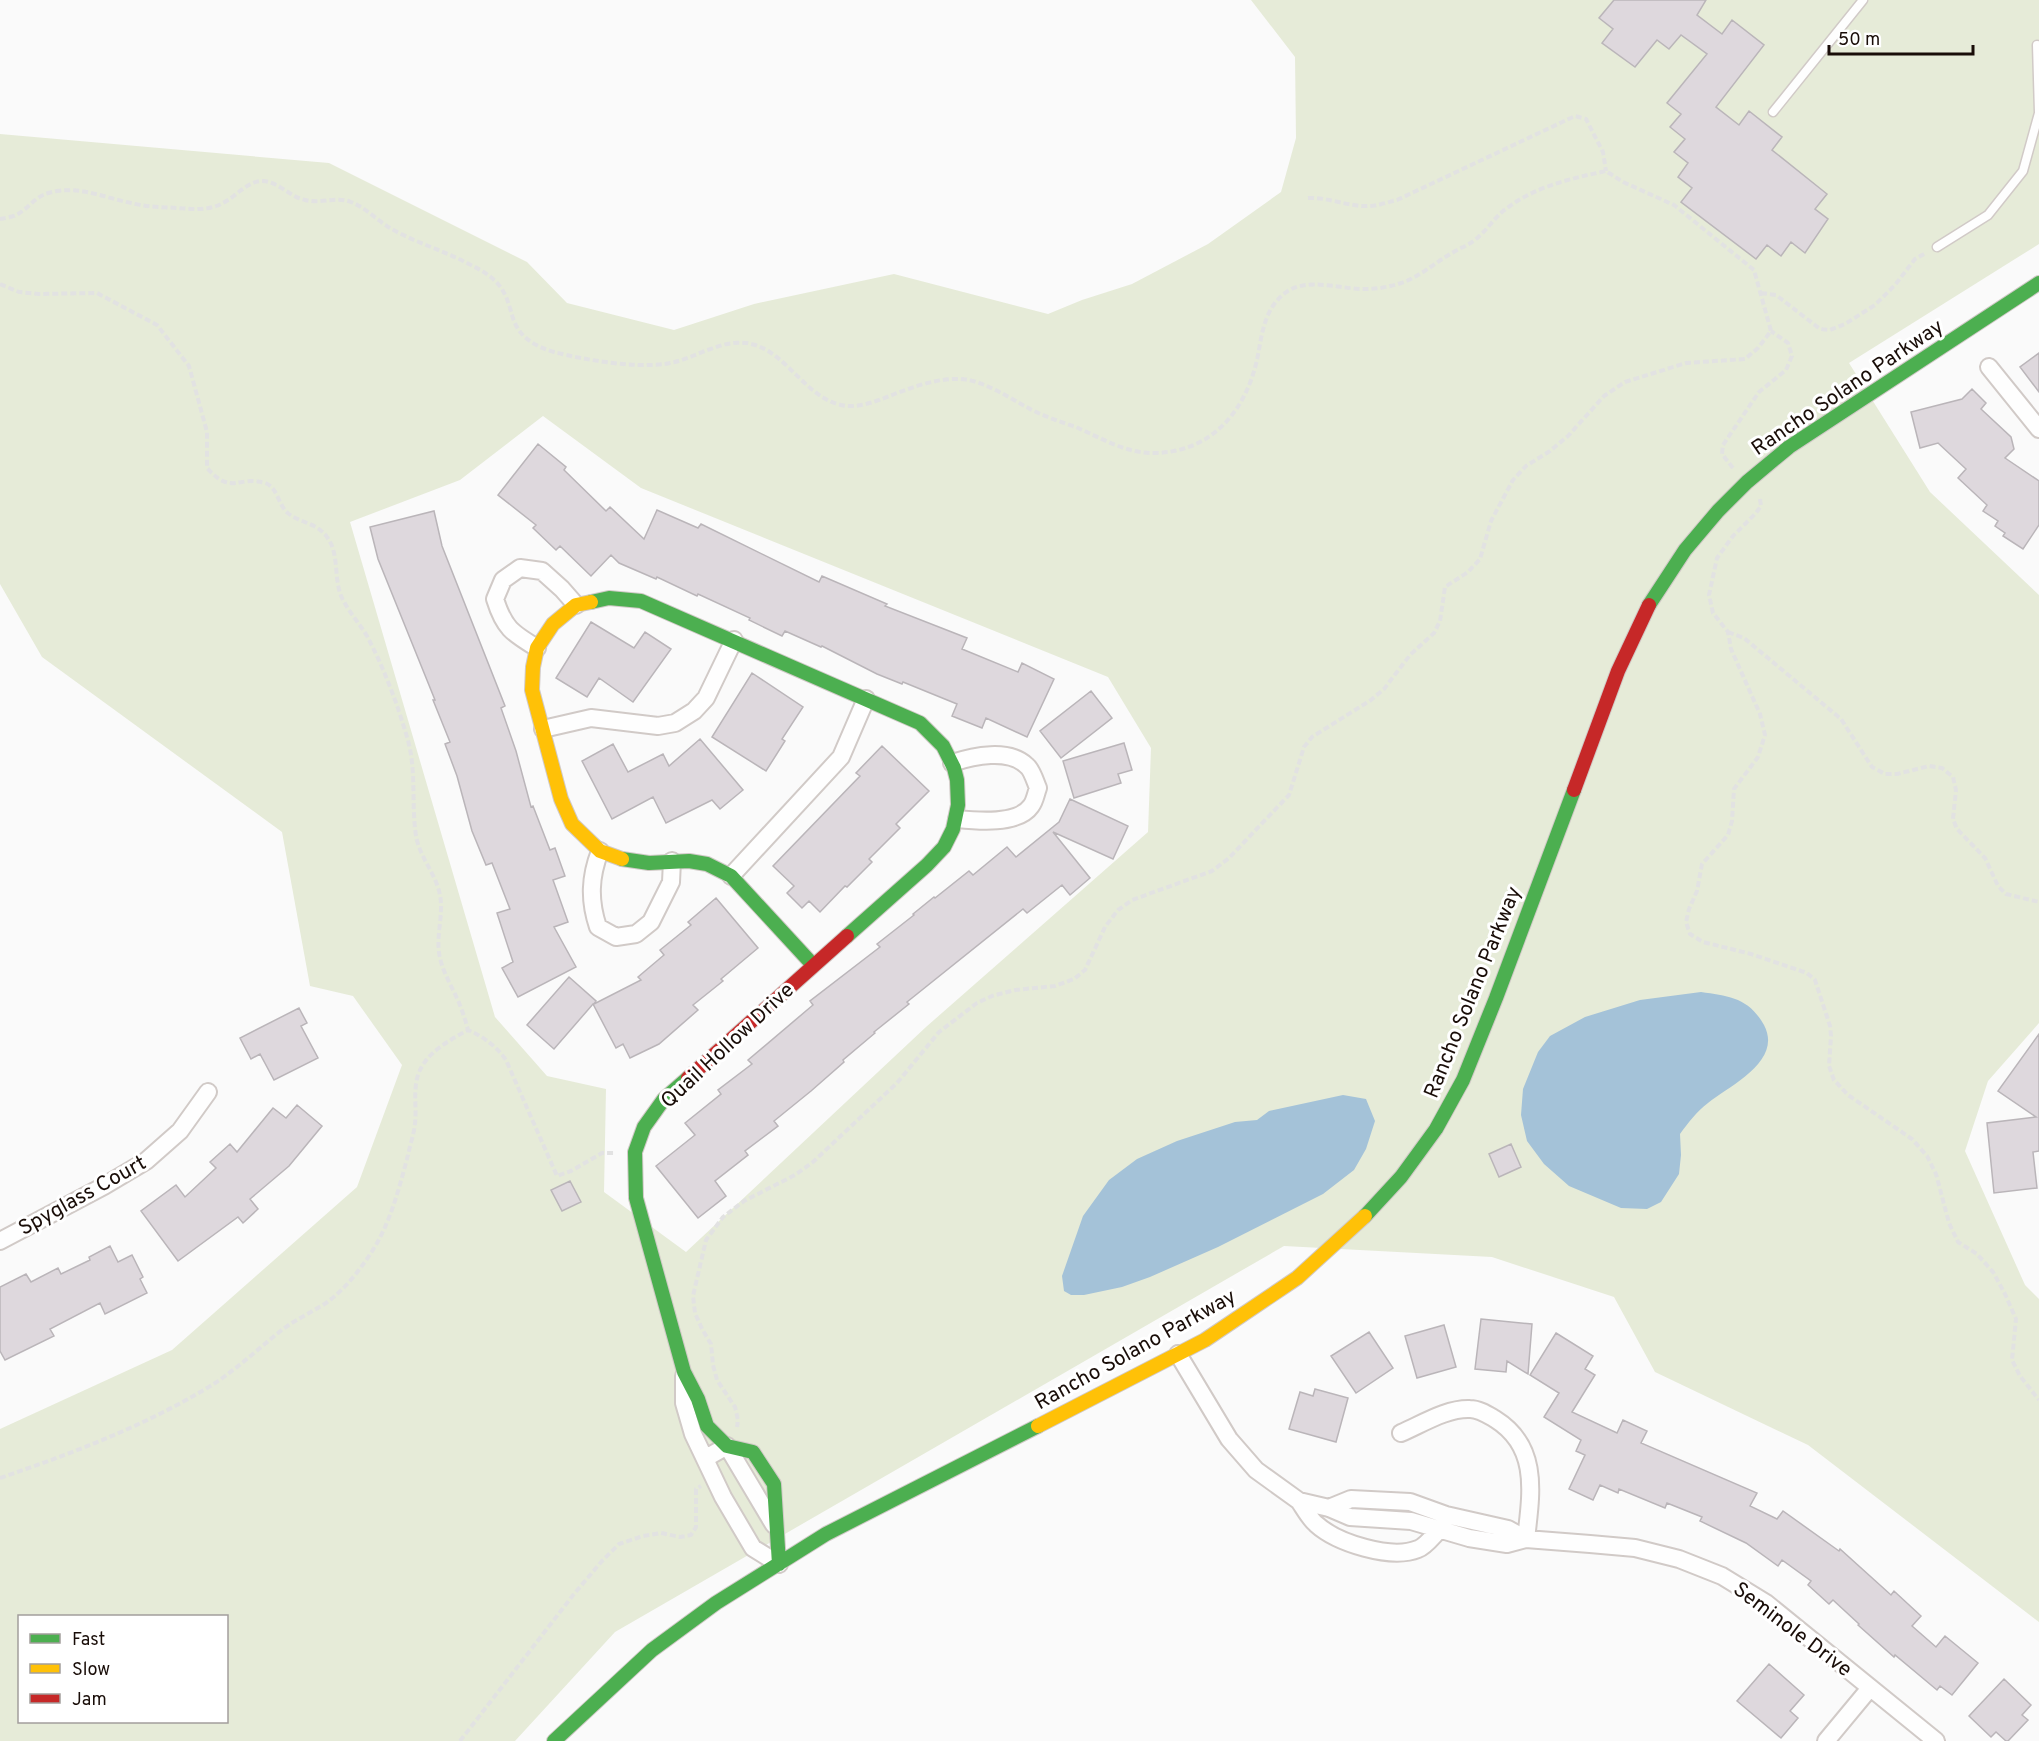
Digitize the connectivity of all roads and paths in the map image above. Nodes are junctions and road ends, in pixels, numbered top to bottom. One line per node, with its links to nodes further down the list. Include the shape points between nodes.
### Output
1 (1863, 0): 3 (lane)
2 (2037, 45): 7 (lane, via 2039,113 2023,171 1988,215)
3 (1773, 112)
4 (1605, 171): 5 (path, via 1603,152 1586,118 1575,116 1397,200 1370,206); 6 (path, via 1547,185 1523,198 1502,212 1473,242 1405,282 1365,290 1299,286 1287,292 1263,325 1248,388 1221,428 1183,450 1154,453 1131,451 968,379 949,379 850,407 818,394 770,351 751,343 736,341 663,364 625,364 554,352 522,336 503,291 489,275 391,228 352,202 310,202 273,183 247,185 220,205 202,209 133,204 82,191 61,190 42,195 19,214); 10 (path, via 1674,205 1754,270)
5 (1308, 198)
6 (0, 219)
7 (1937, 247): 10 (path, via 1915,259 1875,305 1830,330 1820,329 1776,296)
8 (2039, 283): 33 (street, Rancho Solano Parkway, via 1789,447 1747,482 1685,550 1645,612 1618,671 1496,998 1463,1080 1436,1129 1401,1177 1358,1224 1297,1278)
9 (0, 284): 29 (path, via 38,294 97,293 157,325 189,366 207,432 207,468 227,484 267,483 289,514 319,528 329,538 341,596 378,658 408,738 413,759 418,848 441,897 440,958)
10 (1761, 293): 11 (path)
11 (1771, 331): 14 (path, via 1788,343 1792,356 1786,370 1758,392 1722,445 1722,454); 37 (path, via 1745,359 1686,363 1625,382 1604,396 1568,436 1513,480 1491,521 1480,559 1445,587 1440,621 1434,633 1410,655 1384,689 1312,737 1304,747 1289,795 1229,858 1212,871 1132,900 1118,910 1084,970 1074,979 1055,986 1015,990 977,1003 939,1032 897,1083 813,1162 723,1217 706,1240 693,1296 695,1313 711,1344 717,1380 735,1407 738,1420)
12 (1989, 367): 13 (street)
13 (2039, 429)
14 (1733, 468)
15 (1760, 498): 17 (path, via 1761,506 1756,513 1717,558 1711,580 1713,613)
16 (576, 604): 18 (street, Quail Hollow Drive, via 609,598 641,601); 19 (street, Quail Hollow Drive, via 553,624); 19 (street, via 542,571 520,568 503,580 495,599 501,619 516,635)
17 (1728, 632): 27 (path, via 1744,638 1841,719 1872,767 1885,774 1897,774 1929,766 1942,768 1953,777 1953,819 1957,829 1985,858 2006,894); 35 (path, via 1765,735 1758,757 1734,789 1728,835 1702,864 1686,922 1690,934 1703,942 1807,973 1815,980 1830,1026 1829,1066 1834,1080 1848,1095 1912,1139 1927,1156 1958,1242 1977,1254 2005,1294 2016,1319 2012,1360)
18 (734, 640): 20 (street, Quail Hollow Drive); 21 (street, via 706,698 675,723 658,726 591,718)
19 (537, 648): 21 (street, Quail Hollow Drive, via 532,690)
20 (866, 699): 22 (street, Quail Hollow Drive, via 920,723); 26 (street, via 841,757)
21 (543, 729): 24 (street, Quail Hollow Drive, via 561,799 572,824)
22 (952, 763): 23 (street, Quail Hollow Drive, via 959,790); 23 (street, via 1009,756 1028,766 1038,788 1031,807 1014,818)
23 (957, 819): 28 (street, Quail Hollow Drive, via 948,841 927,866)
24 (600, 851): 25 (street, Quail Hollow Drive, via 628,861); 25 (street, via 594,866 591,906 598,927 616,937 636,934 651,922 671,882)
25 (672, 861): 26 (street, Quail Hollow Drive, via 706,864)
26 (731, 876): 28 (street, Quail Hollow Drive)
27 (2039, 902)
28 (813, 965): 31 (street, Quail Hollow Drive, via 664,1099 644,1127)
29 (468, 1030): 31 (path, via 483,1037 506,1060 557,1176 602,1153); 40 (path, via 445,1043 420,1069 415,1126 387,1223 358,1270 338,1292 213,1384 164,1412 89,1446)
30 (208, 1092): 32 (street, Spyglass Court, via 180,1131 146,1161)
31 (635, 1152): 34 (street, Quail Hollow Drive, via 636,1198)
32 (0, 1241)
33 (1178, 1354): 41 (street, Seminole Drive, via 1229,1439 1256,1470); 46 (street, Rancho Solano Parkway, via 826,1534)
34 (684, 1372): 37 (street, Quail Hollow Drive, via 707,1426); 38 (street, Quail Hollow Drive, via 684,1403 693,1434)
35 (2039, 1400)
36 (1401, 1433): 45 (street, via 1449,1412 1471,1409 1508,1427 1523,1448 1531,1474)
37 (727, 1446): 38 (street); 44 (street, Quail Hollow Drive)
38 (706, 1458): 39 (street, Quail Hollow Drive)
39 (714, 1477): 46 (street, Quail Hollow Drive, via 753,1548); 48 (path, via 696,1489 696,1527 691,1535 661,1533 620,1544 574,1594)
40 (0, 1478)
41 (1299, 1501): 42 (street, Seminole Drive); 43 (street, Seminole Drive, via 1315,1524 1341,1540 1370,1549 1405,1553 1420,1548)
42 (1329, 1508): 43 (street, Seminole Drive, via 1350,1517 1411,1521); 45 (street, Seminole Drive, via 1351,1499 1410,1502 1508,1529)
43 (1439, 1530): 45 (street, Seminole Drive, via 1507,1544)
44 (778, 1534): 46 (street, Quail Hollow Drive)
45 (1526, 1539): 47 (street, Seminole Drive, via 1635,1548 1679,1559 1722,1576 1766,1603)
46 (779, 1564): 49 (street, Rancho Solano Parkway, via 716,1603 652,1650)
47 (1870, 1688): 50 (street); 51 (street, Seminole Drive)
48 (460, 1741)
49 (554, 1741)
50 (1826, 1741)
51 (1936, 1741)

